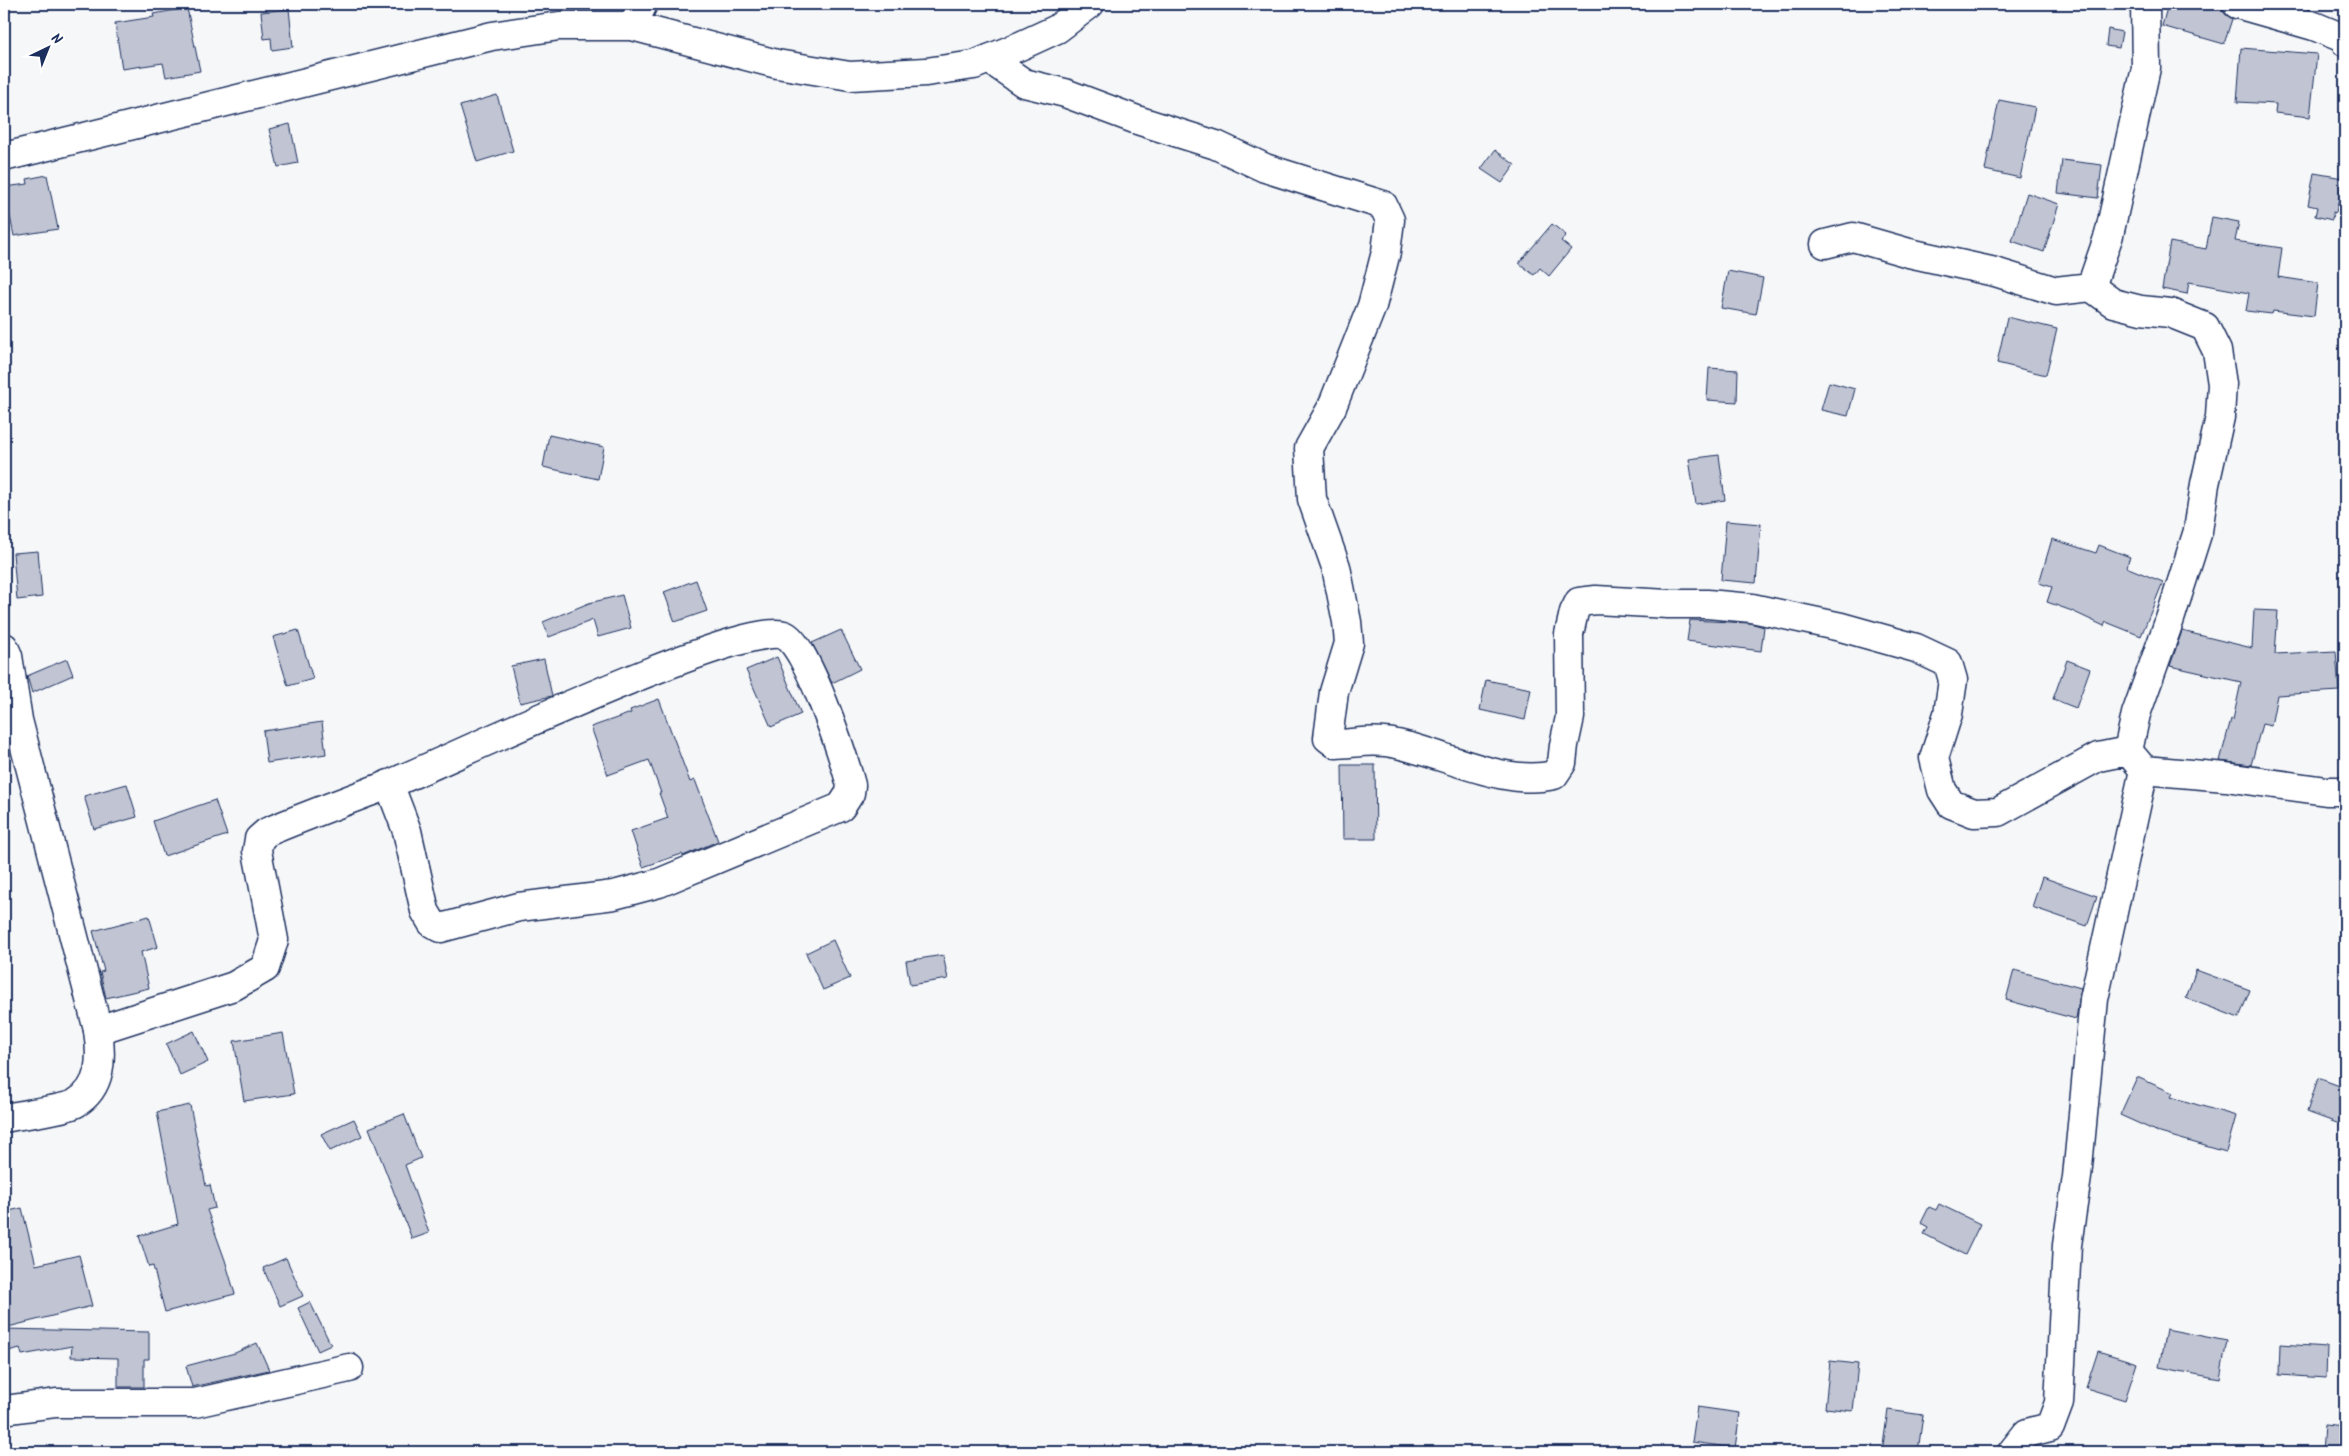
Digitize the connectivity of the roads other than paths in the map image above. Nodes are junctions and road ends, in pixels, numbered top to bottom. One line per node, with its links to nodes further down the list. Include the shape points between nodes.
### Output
1 (1090, 4): 6 (street, via 1057,29)
2 (2145, 4): 9 (street, via 2146,68 2109,235)
3 (2237, 4): 5 (street, via 2314,26 2343,38)
4 (638, 15): 6 (street, via 776,64 850,76 926,72 974,65); 7 (street, via 492,36)
5 (2345, 42)
6 (989, 59): 11 (street, via 1024,82 1216,145 1266,168 1383,205 1390,220 1386,252 1372,306 1332,407 1309,448 1312,498 1336,567 1349,643 1334,692 1328,738 1336,744 1372,740 1398,744 1508,776 1554,775 1562,763 1570,717 1569,634 1574,612 1579,602 1596,600 1752,608 1841,626 1916,648 1948,662 1953,680 1948,714 1934,758 1942,790 1951,804 1974,813 1998,812 2098,757)
7 (4, 157)
8 (1825, 244): 9 (street, via 1853,237 1995,272 2056,291)
9 (2091, 287): 11 (street, via 2113,303 2170,313 2205,328 2217,351 2222,384 2220,417 2198,531 2136,714)
10 (4, 647): 14 (street, via 18,720)
11 (2136, 760): 13 (street); 18 (street, via 2094,999 2080,1152 2067,1245 2059,1403 2050,1427 2027,1432)
12 (389, 784): 12 (street, via 642,675 764,634 784,635 794,642 826,709 851,784 850,793 841,806 659,883 614,895 519,907 442,928 432,922 425,911 407,831); 14 (street, via 276,828 259,839 257,852 274,940 264,968 234,986)
13 (2345, 791)
14 (98, 1030): 15 (street, via 102,1054 98,1074 89,1092 74,1104)
15 (4, 1118)
16 (349, 1368): 17 (street, via 195,1403 56,1403)
17 (4, 1410)
18 (2012, 1452)

